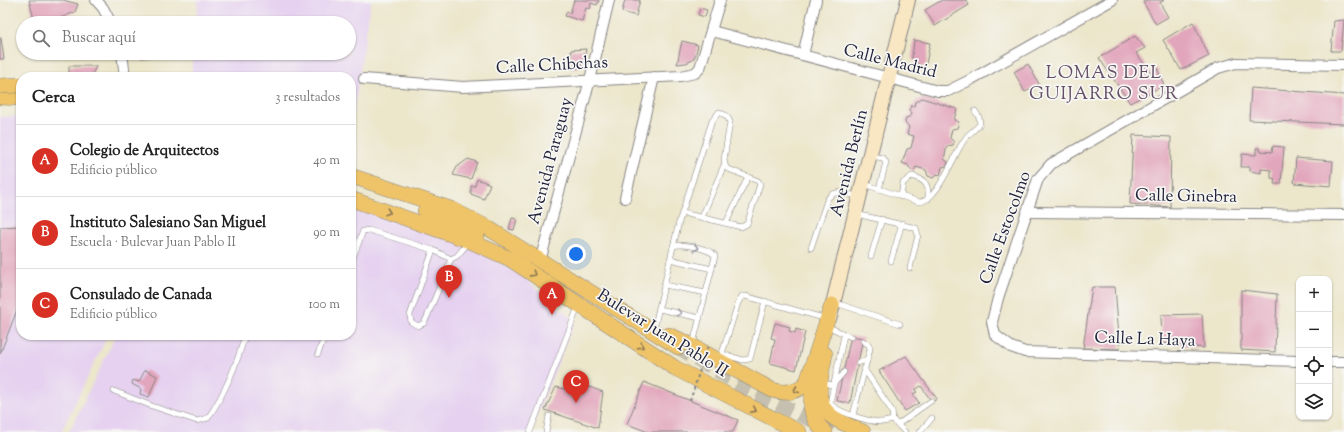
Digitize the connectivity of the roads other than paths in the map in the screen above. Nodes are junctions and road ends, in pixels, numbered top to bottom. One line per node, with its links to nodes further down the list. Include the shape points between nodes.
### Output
1 (96, 0): 7 (street)
2 (609, 0): 18 (street, Avenida Paraguay)
3 (720, 0): 8 (street, Calle Chibchas)
4 (816, 0): 9 (street)
5 (908, 0): 17 (street, Avenida Berlín)
6 (1112, 0): 17 (street, Calle Madrid, via 948,90 938,91)
7 (107, 16)
8 (712, 31): 9 (street, Calle Madrid); 14 (street, Calle Chibchas, via 704,62 695,73)
9 (803, 55): 17 (street, Calle Madrid)
10 (123, 60): 12 (street)
11 (1344, 65): 35 (street, Calle Estocolmo, via 1236,63 1218,68 1051,164 1038,180)
12 (124, 72)
13 (16, 78): 15 (main road)
14 (654, 78): 18 (street, Calle Chibchas); 32 (street)
15 (0, 79)
16 (364, 79): 18 (street, Calle Chibchas, via 463,87)
17 (889, 79): 24 (street, Avenida Berlín)
18 (590, 80): 54 (street, Avenida Paraguay)
19 (0, 86): 20 (main road, bridge)
20 (16, 86)
21 (0, 97): 22 (main road)
22 (16, 98)
23 (975, 111): 33 (lane, via 980,117 980,124 965,138 940,184)
24 (870, 156): 29 (lane, via 883,158 886,162); 30 (street, Avenida Berlín)
25 (724, 165): 26 (lane, via 730,171); 36 (lane, via 730,122 719,112 712,121); 39 (lane)
26 (748, 177): 42 (lane); 42 (lane, via 760,184 747,224 741,227)
27 (356, 178): 45 (main road, Bulevar Juan Pablo II, via 451,209)
28 (356, 186): 40 (main road, Bulevar Juan Pablo II)
29 (879, 189): 30 (lane); 31 (lane)
30 (861, 191): 37 (street, Avenida Berlín); 47 (lane, via 831,194)
31 (901, 197): 33 (lane, via 919,202); 33 (lane, via 903,183 912,176 923,179 928,184)
32 (625, 198)
33 (928, 200)
34 (356, 202): 44 (main road, Bulevar Juan Pablo II, one-way to 44)
35 (1028, 212): 38 (street, Calle Ginebra); 68 (street, Calle Estocolmo, via 998,298 992,322)
36 (682, 213): 39 (lane); 46 (lane)
37 (855, 213): 41 (lane); 64 (street, Avenida Berlín)
38 (1344, 215)
39 (702, 217): 42 (lane)
40 (443, 218): 45 (main road, Bulevar Juan Pablo II, via 485,231); 52 (main road, Bulevar Juan Pablo II)
41 (882, 219): 43 (lane); 50 (lane)
42 (726, 223)
43 (902, 223): 55 (lane); 56 (lane, via 914,226 918,231)
44 (470, 241): 51 (lane, via 457,256); 52 (main road, Bulevar Juan Pablo II)
45 (512, 243): 54 (main road, Bulevar Juan Pablo II)
46 (673, 247): 53 (lane); 57 (lane, one-way to 57, via 681,244 713,253 715,256)
47 (811, 248)
48 (356, 250): 49 (lane, via 363,231 369,230)
49 (433, 250): 51 (lane); 51 (lane, via 410,315 411,322 418,326 424,323 427,317)
50 (871, 256)
51 (450, 259)
52 (510, 259): 61 (main road, Bulevar Juan Pablo II, one-way to 61)
53 (670, 259): 57 (lane); 58 (lane)
54 (540, 261): 66 (main road, Bulevar Juan Pablo II)
55 (891, 261)
56 (910, 268)
57 (712, 269): 59 (lane)
58 (664, 285): 59 (lane); 62 (lane)
59 (706, 293): 63 (lane)
60 (765, 301): 64 (lane); 76 (lane, via 745,296 740,299); 76 (lane, via 750,359)
61 (579, 304): 92 (lane); 94 (main road, Bulevar Juan Pablo II, one-way to 94, via 675,368)
62 (659, 309): 63 (lane, one-way to 63); 66 (lane)
63 (700, 318): 73 (lane)
64 (830, 318): 65 (lane); 67 (lane); 76 (main road, one-way to 76, via 807,382 802,388 781,393 772,390); 84 (main road); 95 (main road, via 811,402 817,425)
65 (900, 324)
66 (649, 328): 73 (main road); 74 (main road, Bulevar Juan Pablo II)
67 (844, 335): 69 (lane); 84 (lane)
68 (995, 336): 78 (street, Calle La Haya, via 1011,347 1025,352)
69 (851, 337)
70 (243, 340): 85 (lane, via 232,371 208,418 197,421)
71 (323, 340): 75 (lane)
72 (863, 341): 77 (lane, via 870,349)
73 (700, 346): 76 (main road)
74 (678, 347)
75 (318, 354)
76 (721, 358)
77 (867, 360): 81 (lane); 82 (lane)
78 (1296, 361)
79 (1332, 362): 80 (street)
80 (1344, 362)
81 (858, 363)
82 (864, 369): 87 (lane); 90 (lane, via 892,411)
83 (844, 372): 84 (lane)
84 (826, 384): 87 (lane, via 832,406); 96 (main road, via 821,403 825,411)
85 (114, 391)
86 (931, 400): 91 (lane)
87 (853, 415): 90 (lane, via 879,422)
88 (549, 416): 93 (lane)
89 (932, 418): 98 (lane)
90 (893, 420): 91 (lane)
91 (897, 425): 97 (lane)
92 (530, 432)
93 (546, 432)
94 (799, 432)
95 (825, 432)
96 (863, 432)
97 (905, 432)
98 (920, 432)

